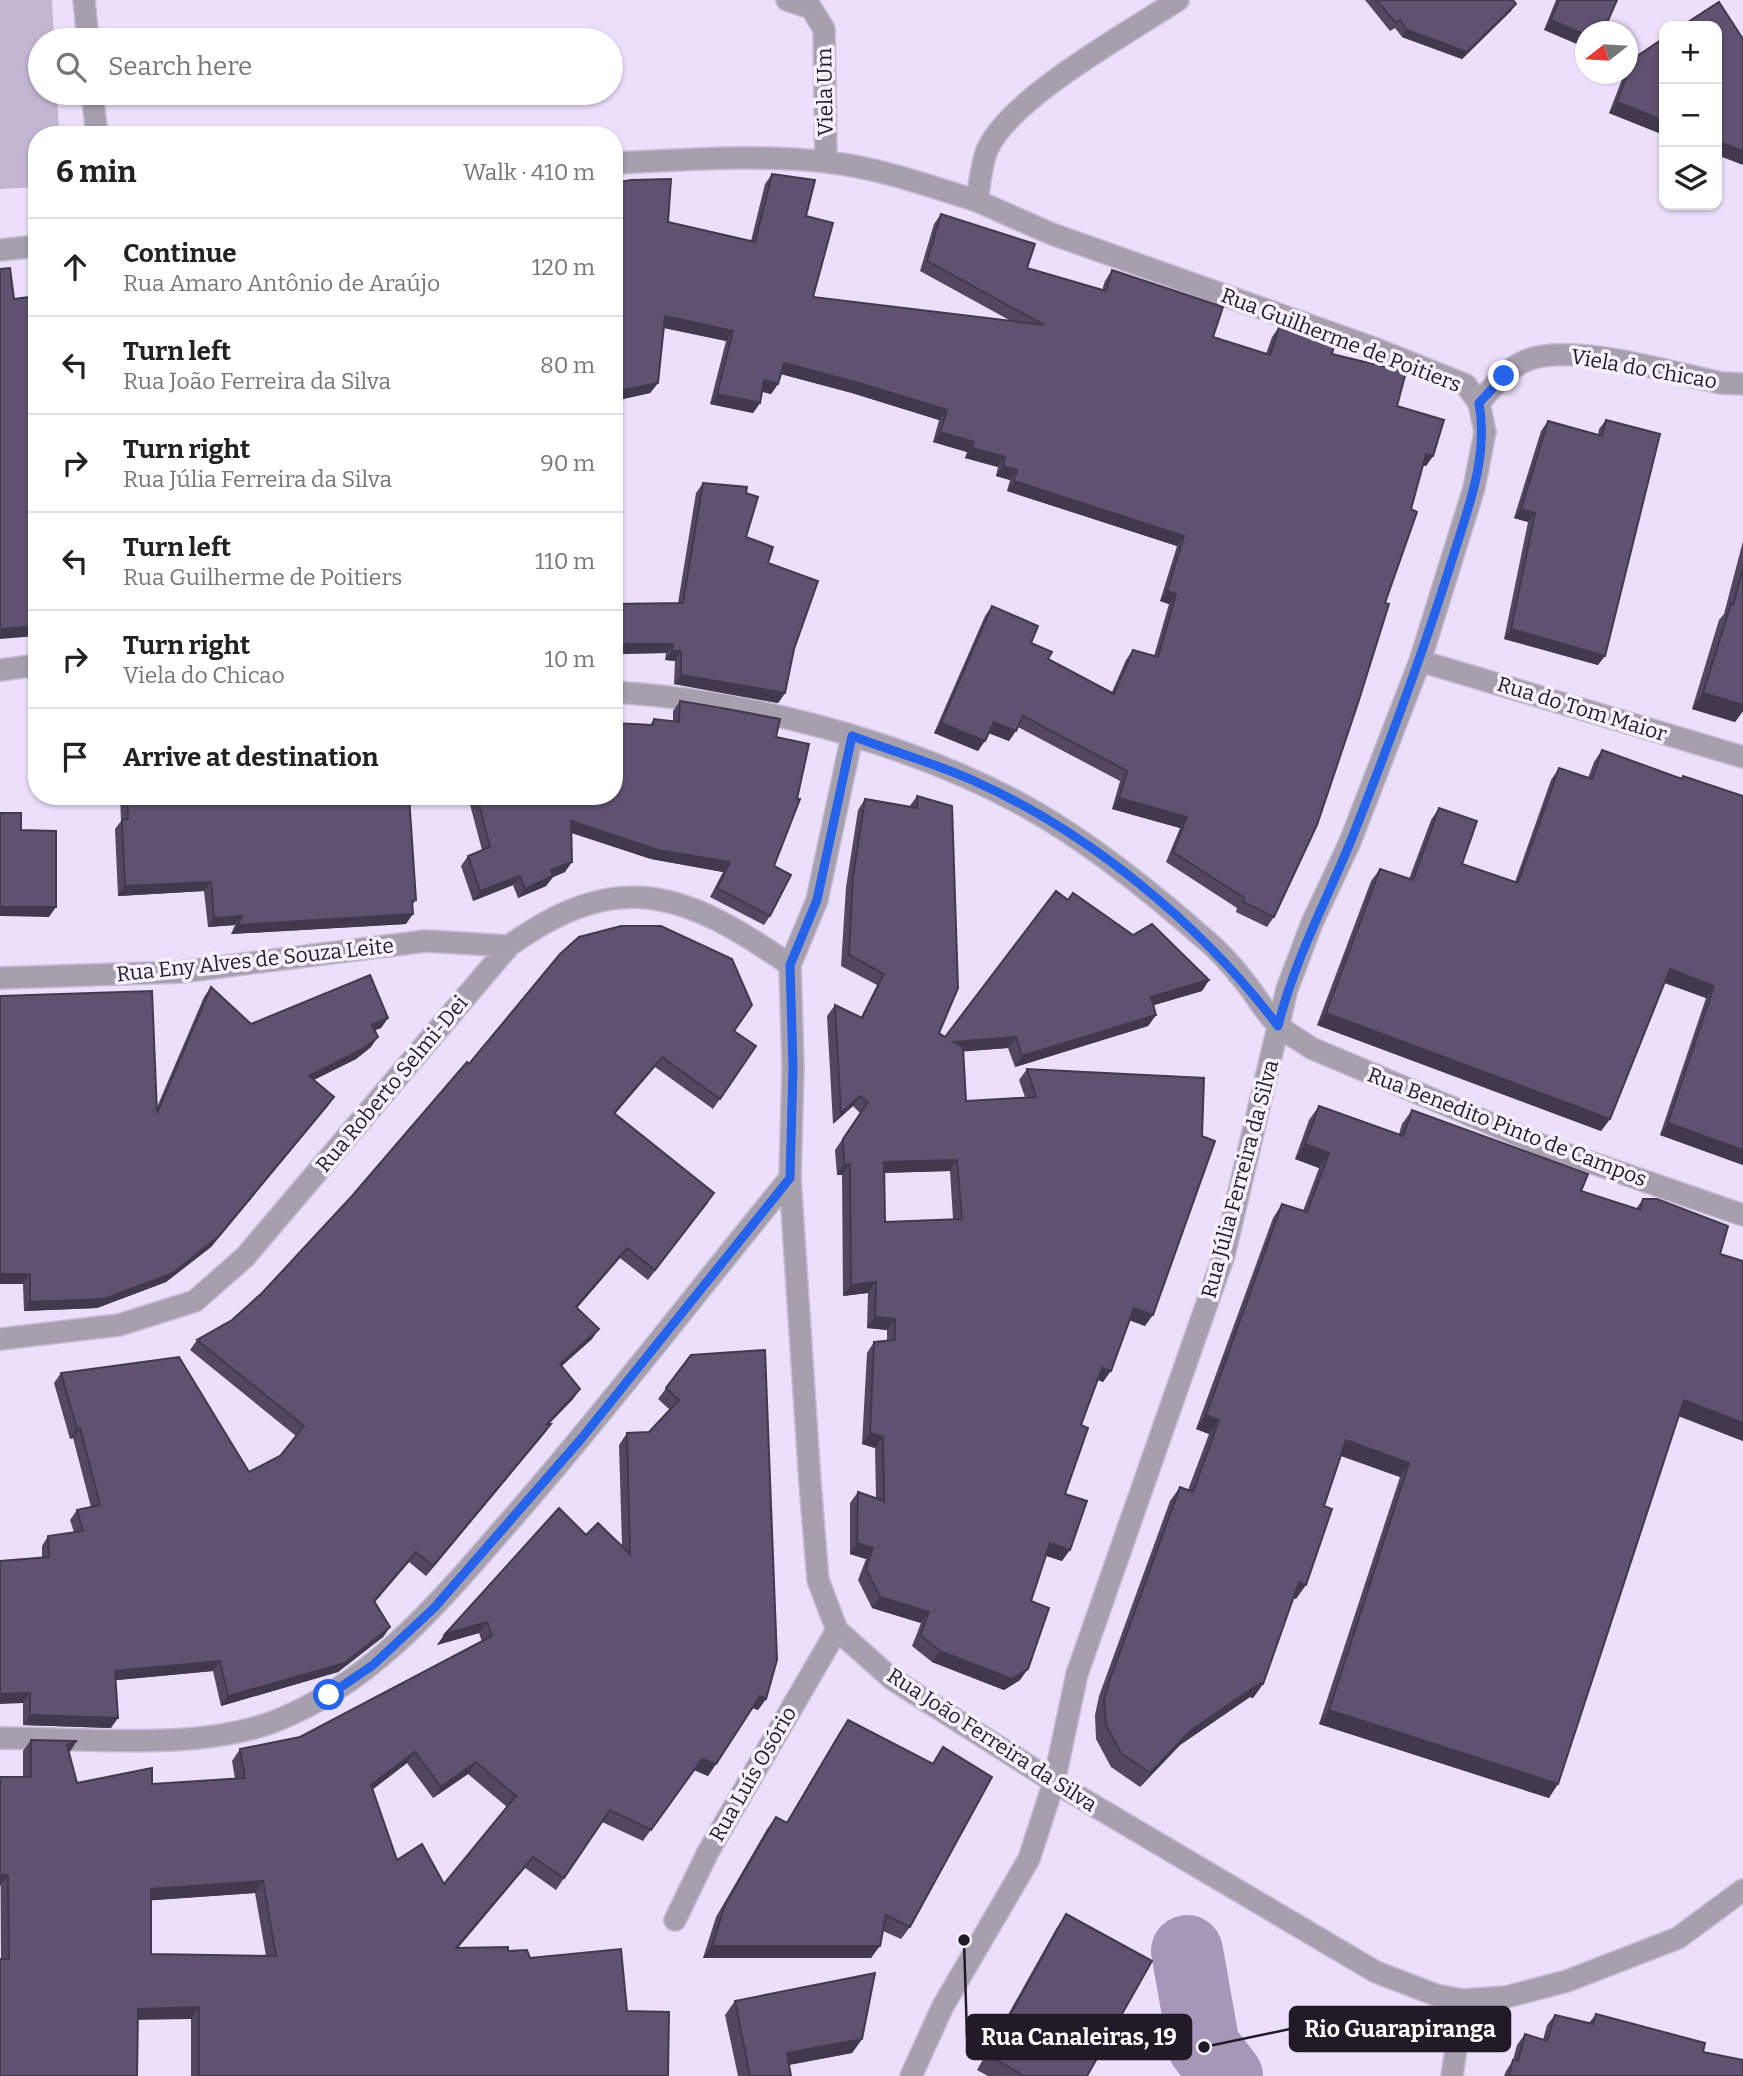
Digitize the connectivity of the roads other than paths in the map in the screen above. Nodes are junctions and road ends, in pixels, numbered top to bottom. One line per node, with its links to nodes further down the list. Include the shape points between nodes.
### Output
1 (84, 0): 4 (street)
2 (787, 0): 7 (street, Viela Um, via 811,8 824,29)
3 (1178, 0): 9 (street, via 1037,93 1004,125 988,149)
4 (87, 28)
5 (93, 105): 6 (street)
6 (96, 126)
7 (826, 162): 8 (street, Rua Guilherme de Poitiers, via 725,158); 9 (street, Rua Guilherme de Poitiers, via 897,175)
8 (623, 163)
9 (977, 201): 13 (street, Rua Guilherme de Poitiers, via 1052,234 1434,371 1466,385)
10 (28, 247): 11 (street)
11 (0, 250)
12 (1743, 384): 13 (street, Viela do Chicao, via 1590,356 1554,354 1521,363)
13 (1479, 403): 14 (street, Rua Guilherme de Poitiers, via 1485,432 1474,488)
14 (1420, 660): 19 (street, Rua do Tom Maior); 23 (street, Rua Guilherme de Poitiers, via 1350,842 1312,923)
15 (28, 666): 16 (street)
16 (0, 670)
17 (623, 693): 18 (street, via 764,712)
18 (852, 736): 21 (street, Rua João Ferreira da Silva, via 817,900); 23 (street, via 973,780 1065,831 1202,936 1242,977)
19 (1743, 757)
20 (509, 946): 21 (street, Rua Roberto Selmi-Dei, via 542,922 596,901 643,895 691,906 740,930); 22 (street, Rua Eny Alves de Souza Leite, via 426,941 180,972); 26 (street, Rua Roberto Selmi-Dei, via 245,1257 195,1301 119,1325)
21 (790, 965): 24 (street, Rua João Ferreira da Silva)
22 (0, 978)
23 (1278, 1026): 25 (street, Rua Benedito Pinto de Campos, via 1311,1048 1546,1147); 29 (street, Rua Júlia Ferreira da Silva, via 1224,1255 1077,1674)
24 (790, 1178): 27 (street, Rua João Ferreira da Silva, via 818,1580); 28 (street, via 556,1468 434,1608 352,1681 273,1722 212,1737)
25 (1743, 1215)
26 (0, 1339)
27 (837, 1630): 29 (street, Rua João Ferreira da Silva, via 892,1679); 31 (street, Rua Luís Osório, via 708,1852)
28 (0, 1738)
29 (1054, 1782): 32 (street, Rua João Ferreira da Silva, via 1376,1972); 33 (street, Rua Júlia Ferreira da Silva, via 1029,1859 943,2006)
30 (1743, 1891): 32 (street, Rua João Ferreira da Silva, via 1678,1938 1567,1981 1506,1997)
31 (675, 1920)
32 (1464, 2000): 34 (street)
33 (911, 2076)
34 (1451, 2076)

